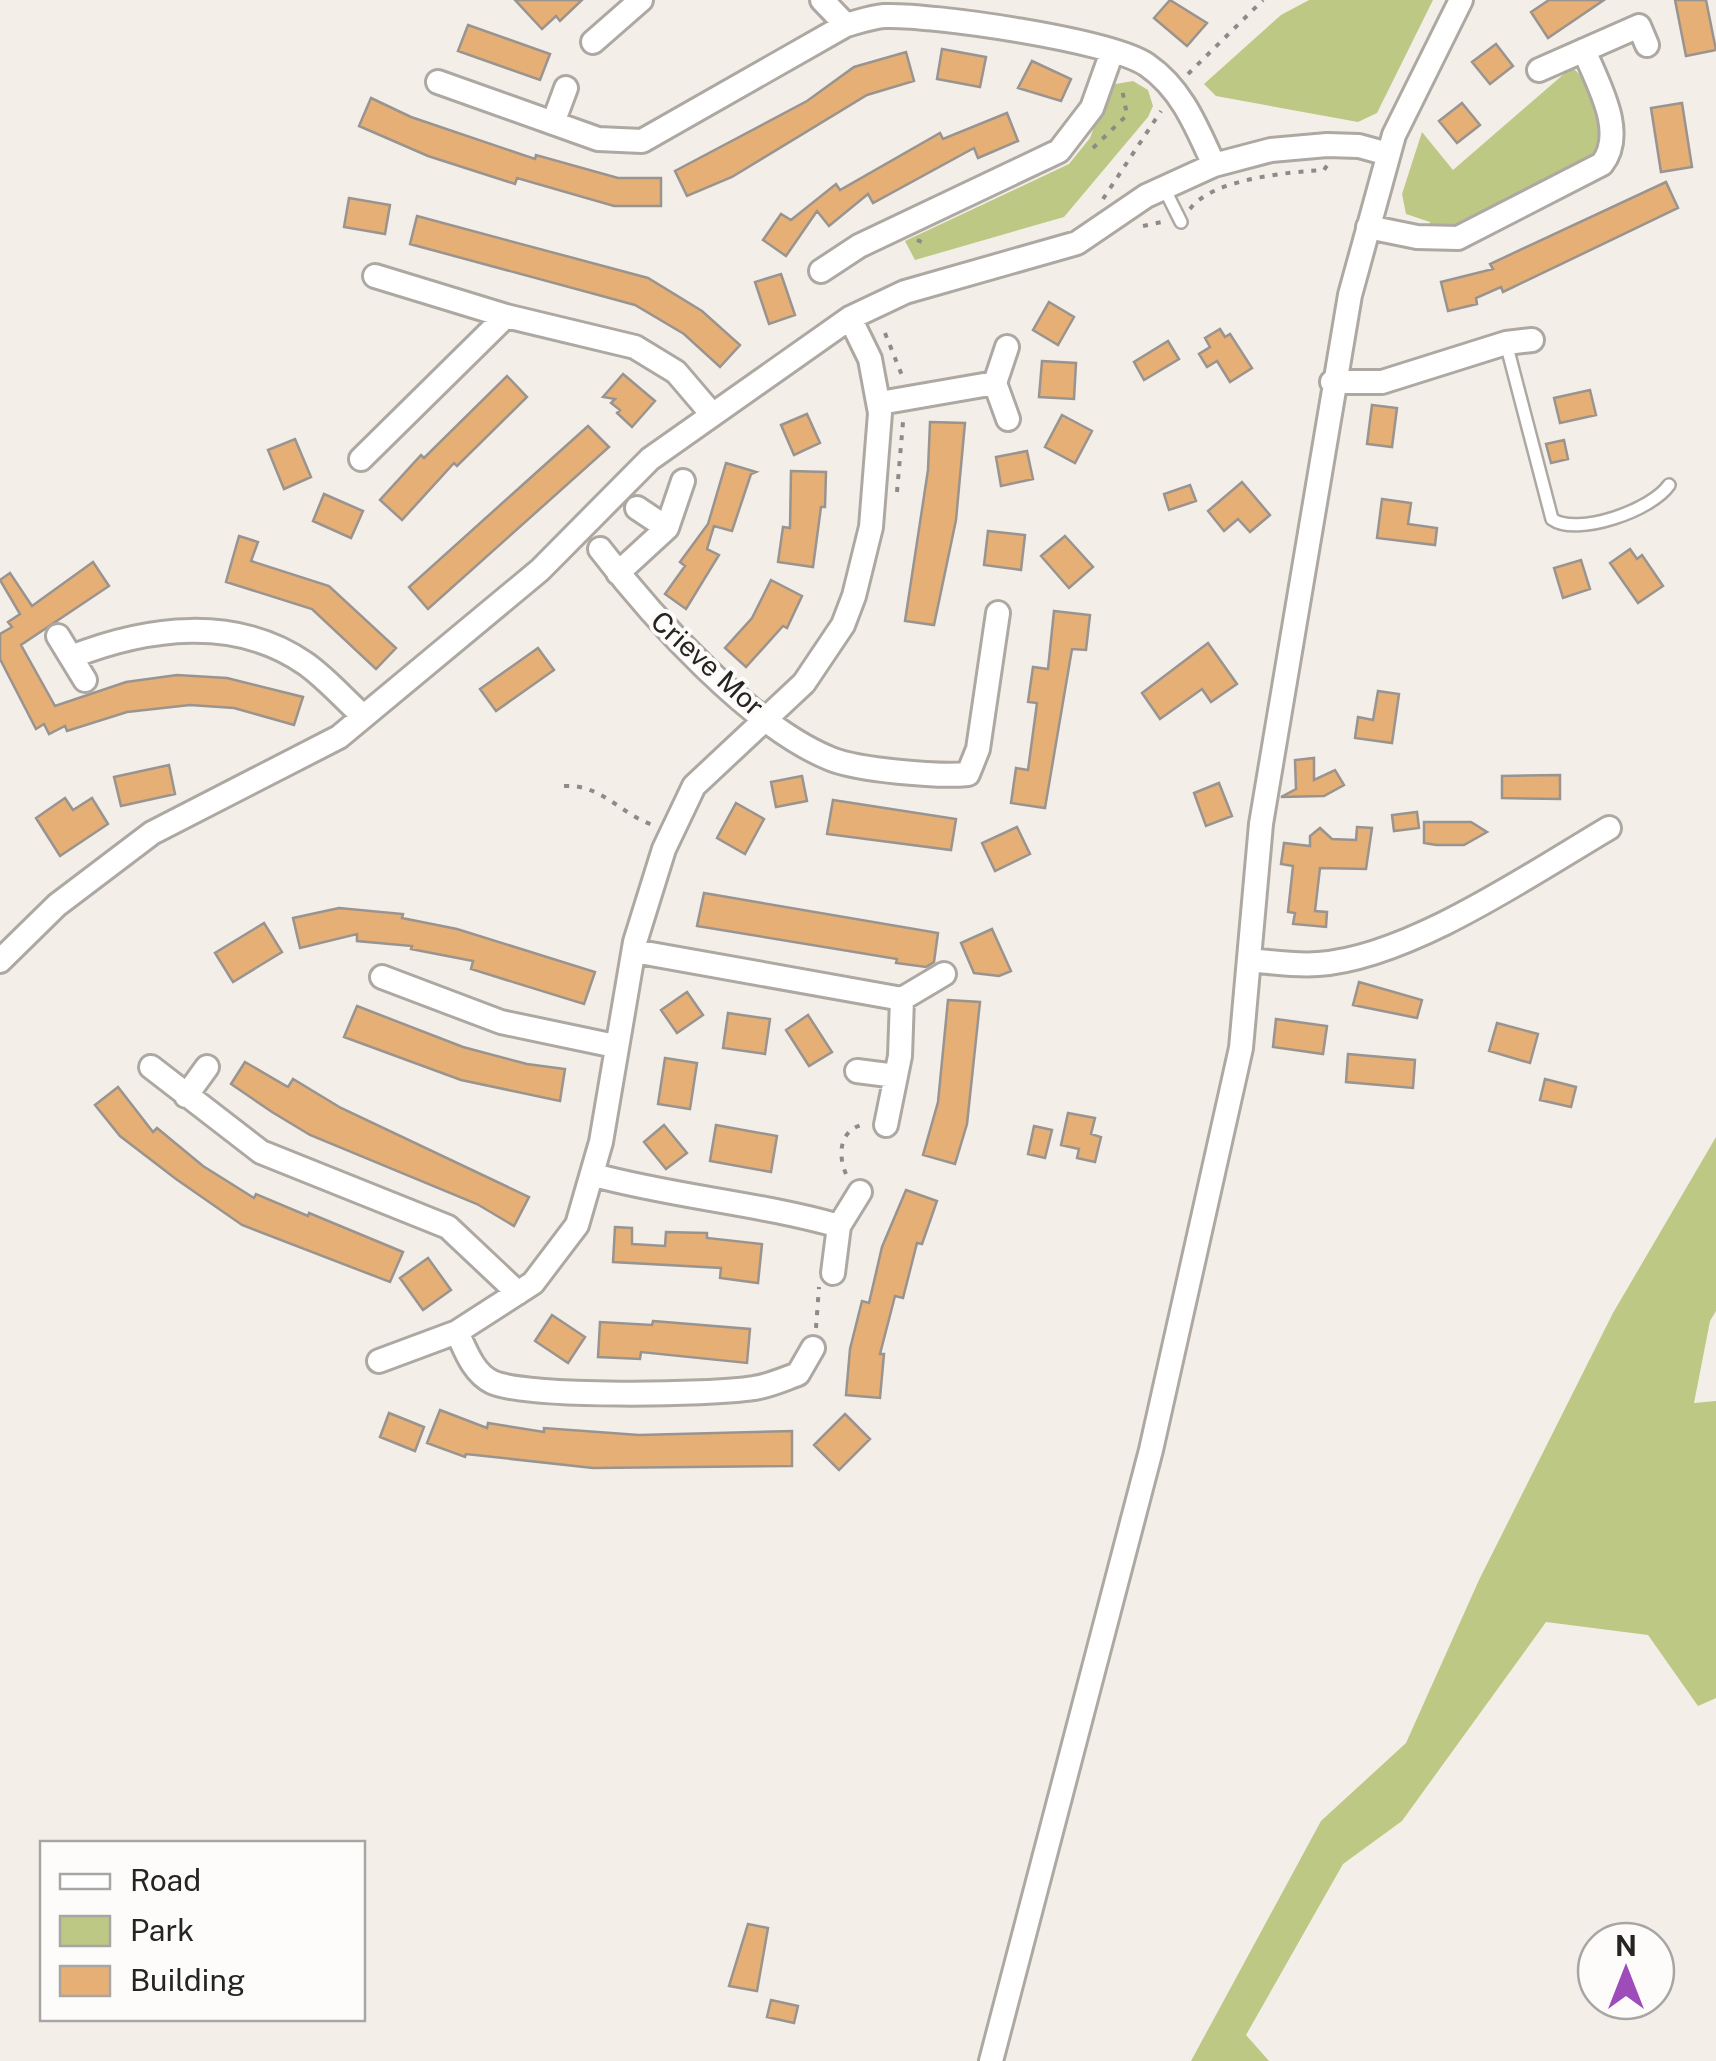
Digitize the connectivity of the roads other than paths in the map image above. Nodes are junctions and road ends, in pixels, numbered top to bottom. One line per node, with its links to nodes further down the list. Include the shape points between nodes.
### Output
1 (641, 0): 5 (street)
2 (822, 0): 4 (street)
3 (1461, 0): 13 (street)
4 (846, 26): 8 (street, via 879,16 922,16); 12 (street, via 642,141 598,139)
5 (593, 42)
6 (1646, 45): 7 (street, via 1639,26)
7 (1584, 50): 9 (street); 17 (street, via 1612,130 1612,151 1602,164 1458,238)
8 (1112, 52): 14 (street, via 1145,63 1185,104); 18 (street, via 1092,108 1059,150 859,246)
9 (1539, 70)
10 (438, 82): 12 (street)
11 (566, 88): 12 (street)
12 (553, 123)
13 (1388, 154): 14 (street, via 1340,145 1271,150); 17 (street)
14 (1214, 165): 15 (street)
15 (1164, 188): 16 (lane); 21 (street, via 1077,244 905,292)
16 (1180, 222)
17 (1368, 227): 26 (street)
18 (821, 271)
19 (375, 276): 20 (street)
20 (506, 316): 28 (street, via 636,347 676,372); 30 (street)
21 (850, 318): 27 (street, Crieve Mor, via 870,358); 28 (street)
22 (1532, 340): 23 (street)
23 (1506, 343): 26 (street, via 1382,382); 32 (lane, via 1552,519 1579,528 1659,500)
24 (1007, 346): 25 (street)
25 (996, 382): 27 (street); 29 (street)
26 (1332, 382): 45 (street, via 1308,566 1261,824)
27 (880, 403): 42 (street, Crieve Mor, via 871,527 854,596 804,683)
28 (710, 413): 41 (street, via 650,459 526,582)
29 (1008, 419)
30 (361, 459)
31 (683, 481): 34 (street)
32 (1669, 486)
33 (637, 508): 34 (street)
34 (666, 528): 36 (street)
35 (600, 550): 36 (street, Crieve Mor)
36 (618, 573): 42 (street, Crieve Mor)
37 (998, 612): 42 (street, via 978,750 968,774 832,760)
38 (58, 636): 39 (street)
39 (71, 656): 40 (street); 41 (street, via 162,633 229,632 307,665)
40 (85, 680)
41 (362, 716): 46 (street, via 339,737 152,833 57,905)
42 (768, 721): 44 (street, via 694,786 664,848)
43 (1610, 828): 45 (street, via 1478,905 1383,950 1320,964)
44 (634, 951): 49 (street); 50 (street)
45 (1249, 960): 65 (street, via 1241,1048 1152,1450)
46 (0, 961)
47 (944, 974): 49 (street)
48 (382, 977): 50 (street, via 501,1022)
49 (902, 999): 54 (street)
50 (615, 1046): 57 (street)
51 (151, 1067): 55 (street)
52 (207, 1067): 55 (street)
53 (857, 1070): 54 (street)
54 (896, 1076): 56 (street)
55 (186, 1096): 61 (street, via 262,1152 448,1227)
56 (886, 1125)
57 (594, 1175): 59 (street); 61 (street, via 578,1226 533,1284)
58 (860, 1192): 59 (street)
59 (839, 1226): 60 (street)
60 (833, 1273)
61 (518, 1293): 62 (street)
62 (457, 1332): 63 (street, via 469,1360 490,1381 526,1389 756,1388 798,1374); 64 (street)
63 (814, 1348)
64 (379, 1361)
65 (990, 2061)

